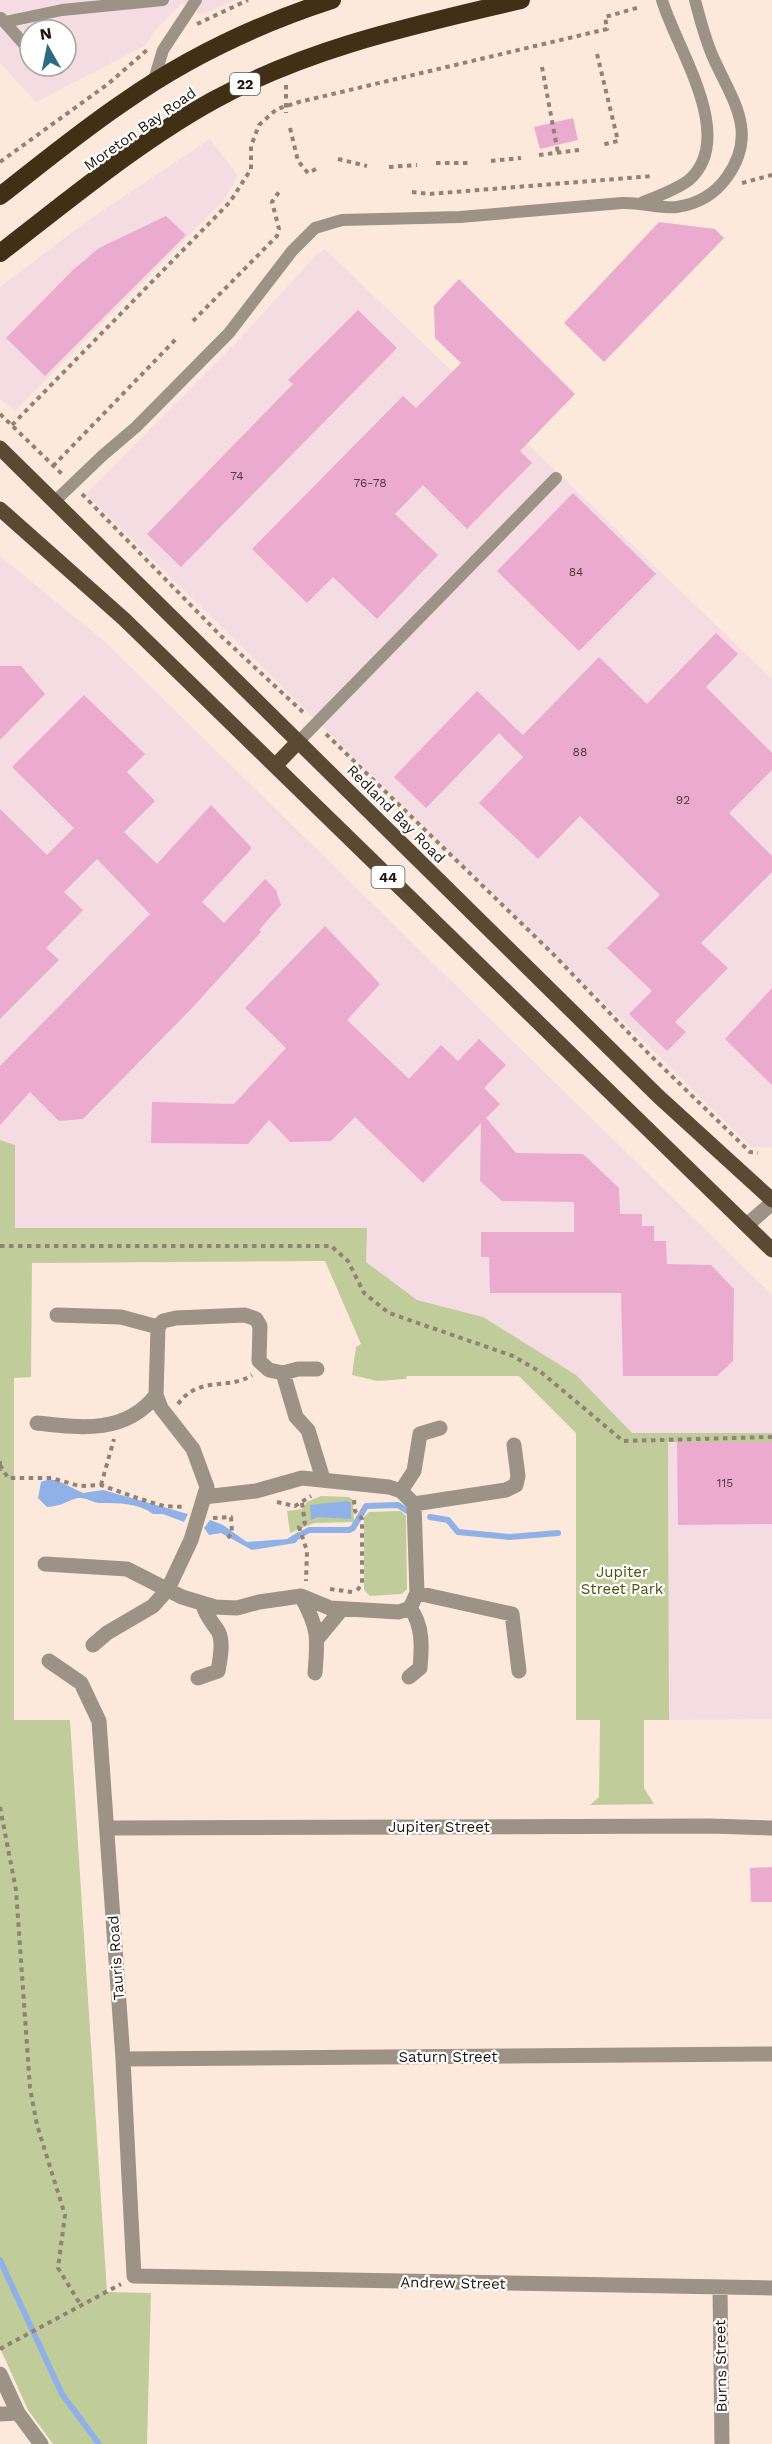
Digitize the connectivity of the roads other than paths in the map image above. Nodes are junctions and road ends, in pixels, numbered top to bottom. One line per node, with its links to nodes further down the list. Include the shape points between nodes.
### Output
1 (164, 0): 7 (lane, via 62,9)
2 (196, 0): 9 (lane, via 163,50)
3 (332, 0): 9 (highway, Moreton Bay Road, via 262,25 201,54)
4 (521, 0): 12 (highway, Moreton Bay Road / 22, via 368,37 247,83 181,119)
5 (662, 0): 11 (lane, via 704,106 708,136 702,163 688,180)
6 (695, 0): 11 (lane, via 708,44 740,115 739,155 723,182 704,198 669,208)
7 (2, 20): 8 (lane)
8 (18, 38)
9 (153, 83): 10 (highway, Moreton Bay Road, via 122,102)
10 (0, 196)
11 (643, 202): 15 (lane, via 460,217 342,220 315,228 292,251 229,333 136,428)
12 (0, 253)
13 (0, 448): 15 (main road, Redland Bay Road / 44)
14 (556, 478): 17 (lane)
15 (54, 502): 17 (main road, Redland Bay Road / 44)
16 (0, 509): 18 (main road, 44, via 124,619)
17 (297, 743): 18 (main road); 19 (main road, Redland Bay Road / 44)
18 (275, 766): 20 (main road, 44)
19 (772, 1202): 20 (street)
20 (747, 1225): 21 (main road, 44)
21 (772, 1250)
22 (57, 1315): 23 (street, via 121,1317)
23 (158, 1327): 25 (street, via 163,1321 176,1318 245,1315 256,1319 260,1326 259,1361 269,1370); 26 (street)
24 (317, 1369): 25 (street)
25 (283, 1373): 30 (street, via 296,1417 308,1430)
26 (156, 1395): 27 (street, via 132,1419 114,1424); 32 (street, via 161,1408 193,1449 207,1487)
27 (37, 1423)
28 (440, 1428): 31 (street, via 420,1434 414,1471)
29 (514, 1445): 33 (street, via 518,1476 516,1485 506,1491)
30 (323, 1479): 31 (street); 32 (street, via 302,1478 256,1491)
31 (402, 1491): 33 (street)
32 (204, 1497): 35 (street, via 191,1540)
33 (414, 1504): 37 (street)
34 (45, 1563): 35 (street, via 127,1569)
35 (168, 1589): 38 (street); 44 (street, via 153,1606)
36 (306, 1592): 39 (street); 41 (street, via 330,1608); 43 (street)
37 (417, 1593): 40 (street); 46 (street, via 512,1614)
38 (203, 1605): 39 (street); 42 (street)
39 (237, 1608): 42 (street)
40 (410, 1608): 41 (street, via 399,1612); 48 (street, via 418,1618 421,1652 420,1668)
41 (342, 1609): 43 (street)
42 (219, 1633): 49 (street, via 218,1671)
43 (318, 1638): 47 (street)
44 (93, 1645)
45 (49, 1661): 50 (street, Tauris Road, via 81,1683 99,1720)
46 (519, 1671)
47 (315, 1673)
48 (408, 1677)
49 (198, 1678)
50 (107, 1828): 51 (street, Jupiter Street); 53 (street, Tauris Road)
51 (772, 1828)
52 (772, 2054): 53 (street, Saturn Street)
53 (123, 2059): 54 (street, Tauris Road)
54 (134, 2276): 56 (street, Andrew Street)
55 (772, 2288): 56 (street, Andrew Street)
56 (720, 2289): 61 (street, Burns Street)
57 (0, 2374): 58 (street)
58 (18, 2413): 59 (street); 60 (street)
59 (0, 2414)
60 (41, 2444)
61 (722, 2444)

